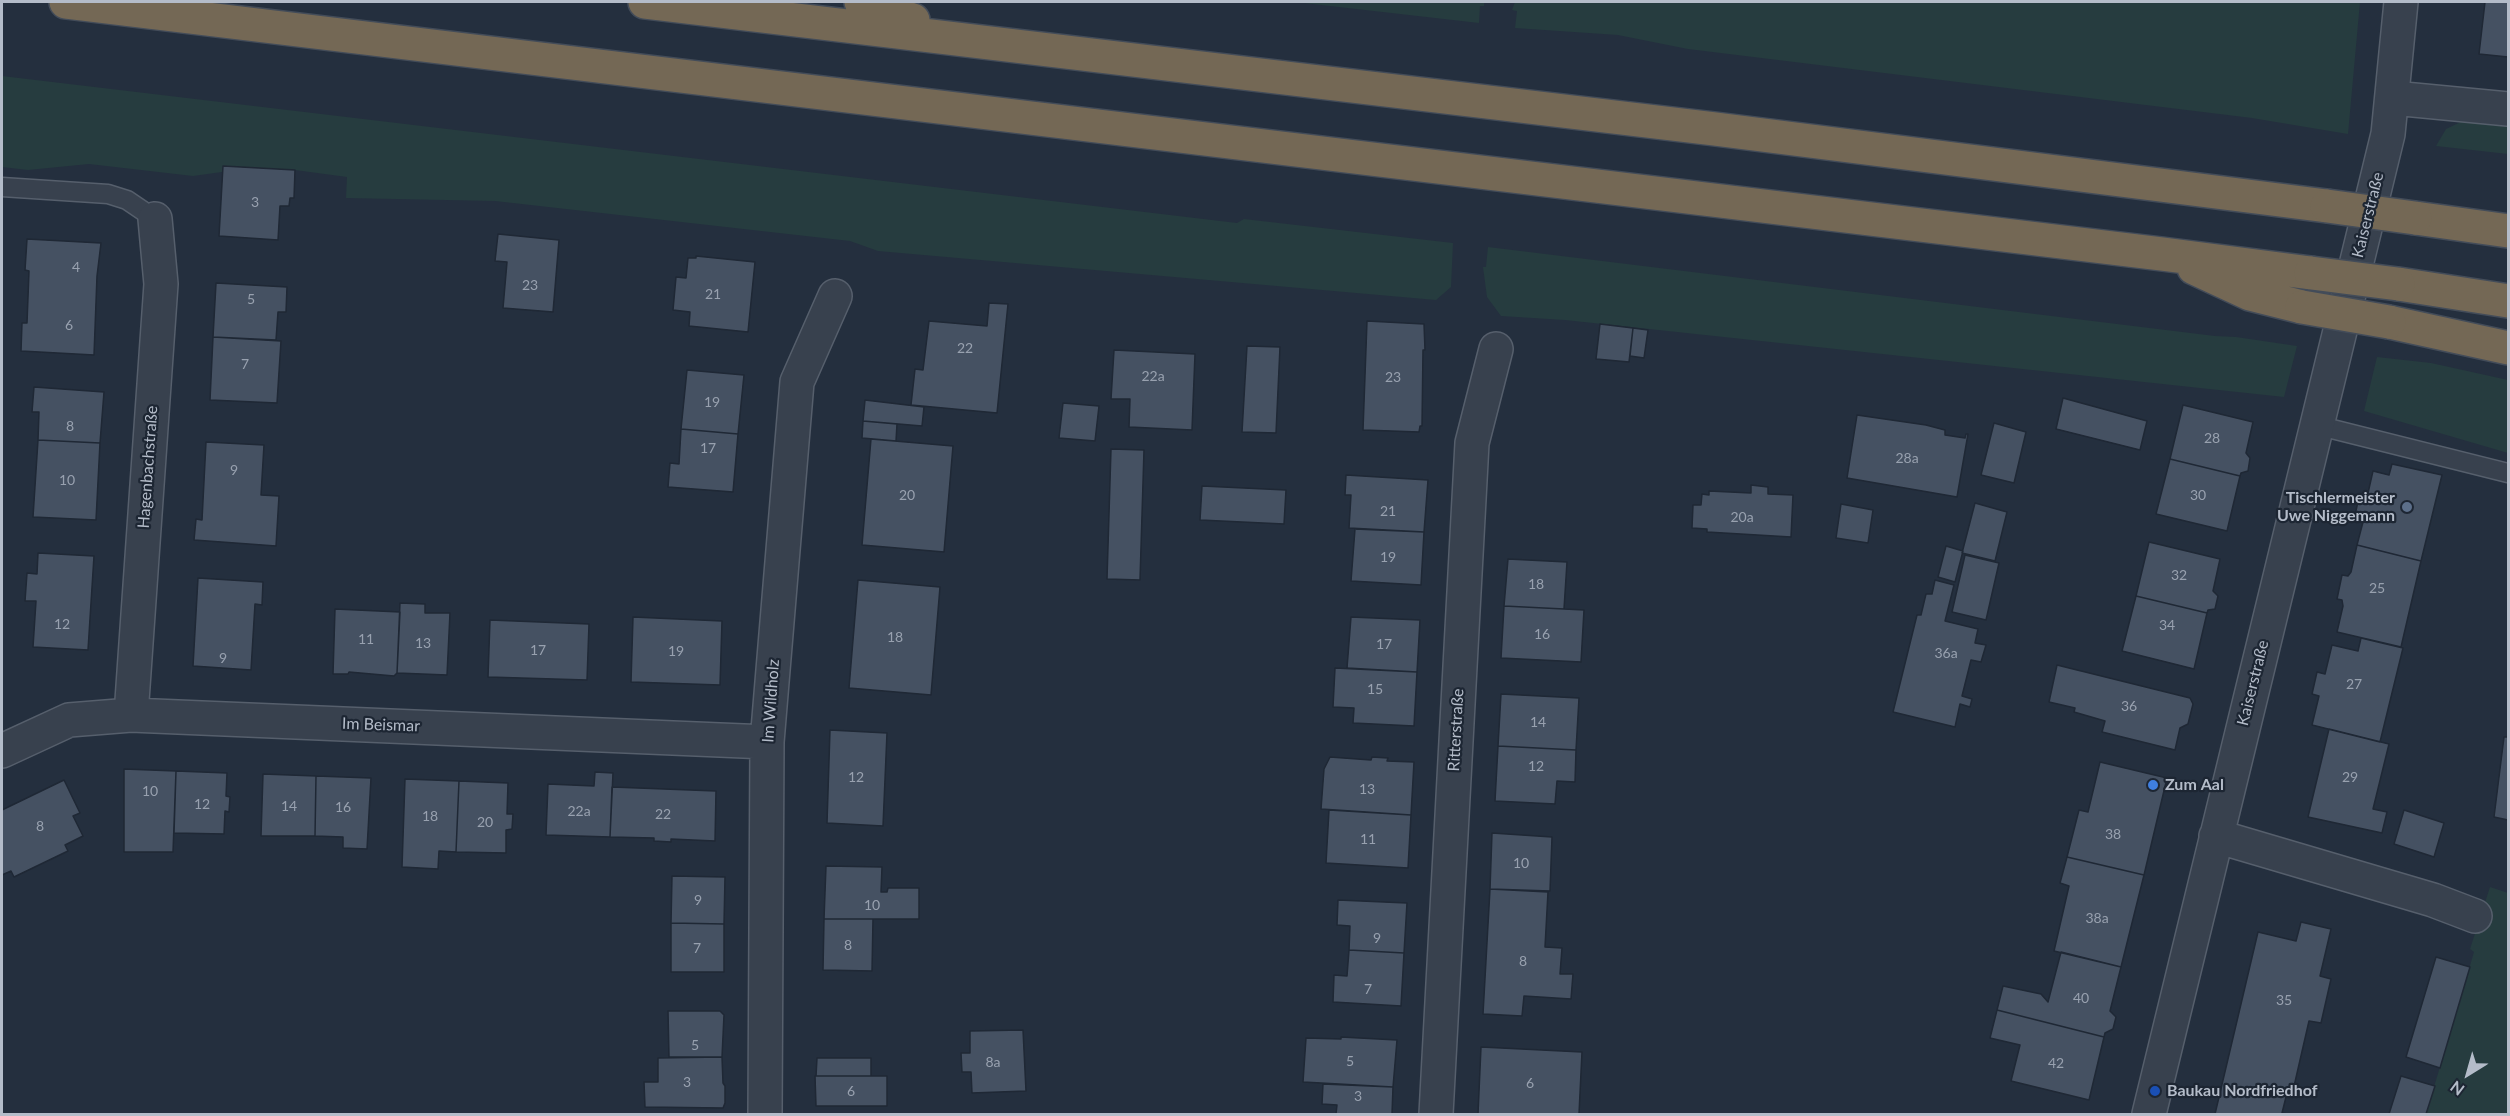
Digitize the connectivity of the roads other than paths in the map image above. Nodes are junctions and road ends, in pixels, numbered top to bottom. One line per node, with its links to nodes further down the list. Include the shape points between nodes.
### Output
1 (66, 2): 11 (highway)
2 (645, 2): 5 (highway)
3 (861, 2): 5 (highway)
4 (2401, 2): 6 (street, Kaiserstraße)
5 (971, 40): 10 (highway, bridge, via 1715,129)
6 (2393, 98): 7 (street); 16 (street, Kaiserstraße, via 2388,134)
7 (2508, 109)
8 (2, 187): 9 (lane, via 108,194 127,200)
9 (155, 219): 18 (street, Hagenbachstraße, via 161,284)
10 (2508, 231)
11 (2162, 254): 13 (highway, bridge); 14 (highway, bridge, via 2250,294)
12 (835, 296): 19 (street, Im Wildholz, via 797,382)
13 (2508, 301)
14 (2508, 348)
15 (1496, 349): 24 (street, Ritterstraße, via 1472,443)
16 (2316, 425): 17 (lane); 21 (street, Kaiserstraße)
17 (2508, 472)
18 (131, 715): 19 (street, Im Beismar); 20 (street, Im Beismar, via 69,720)
19 (767, 742): 23 (street, Im Wildholz)
20 (2, 751)
21 (2216, 836): 22 (street); 25 (street, Kaiserstraße)
22 (2475, 916)
23 (765, 1114)
24 (1436, 1114)
25 (2149, 1114)

